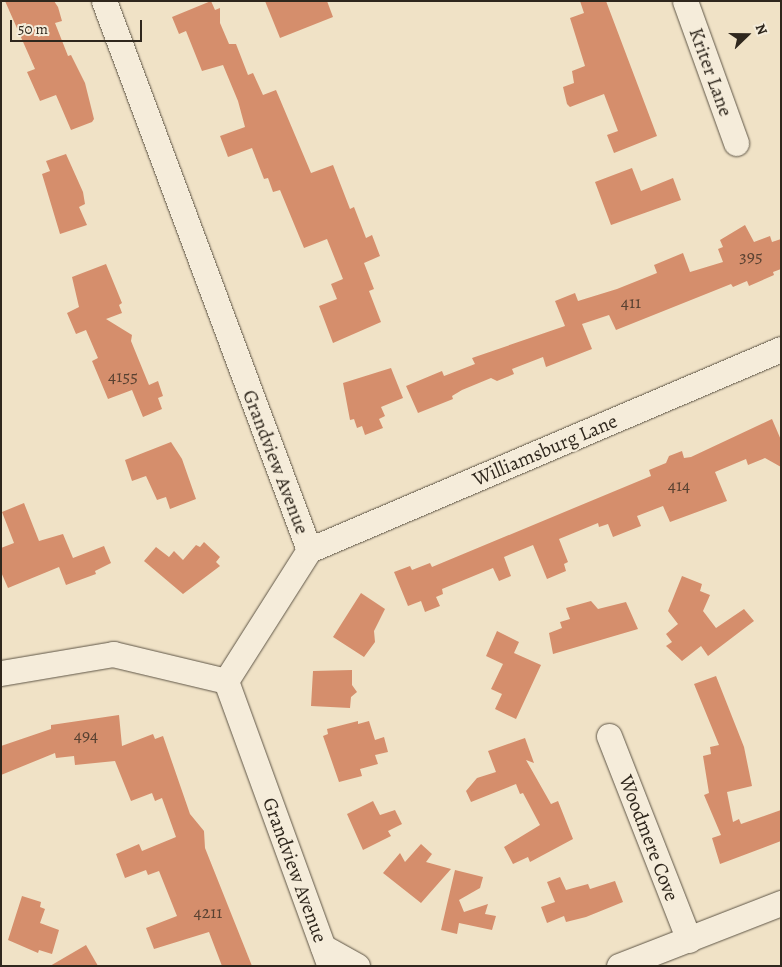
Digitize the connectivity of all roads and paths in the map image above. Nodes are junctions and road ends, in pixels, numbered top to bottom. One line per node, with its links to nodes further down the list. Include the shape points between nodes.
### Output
1 (104, 1): 5 (street, Grandview Avenue)
2 (685, 1): 3 (street, Kriter Lane)
3 (736, 143)
4 (781, 349): 5 (street, Williamsburg Lane)
5 (309, 550): 7 (street, Grandview Avenue)
6 (1, 673): 7 (street, via 113,654)
7 (226, 681): 11 (street, Grandview Avenue)
8 (610, 736): 10 (street, Woodmere Cove)
9 (781, 903): 10 (street)
10 (689, 940): 13 (street)
11 (327, 956): 12 (street)
12 (357, 966)
13 (619, 966)

